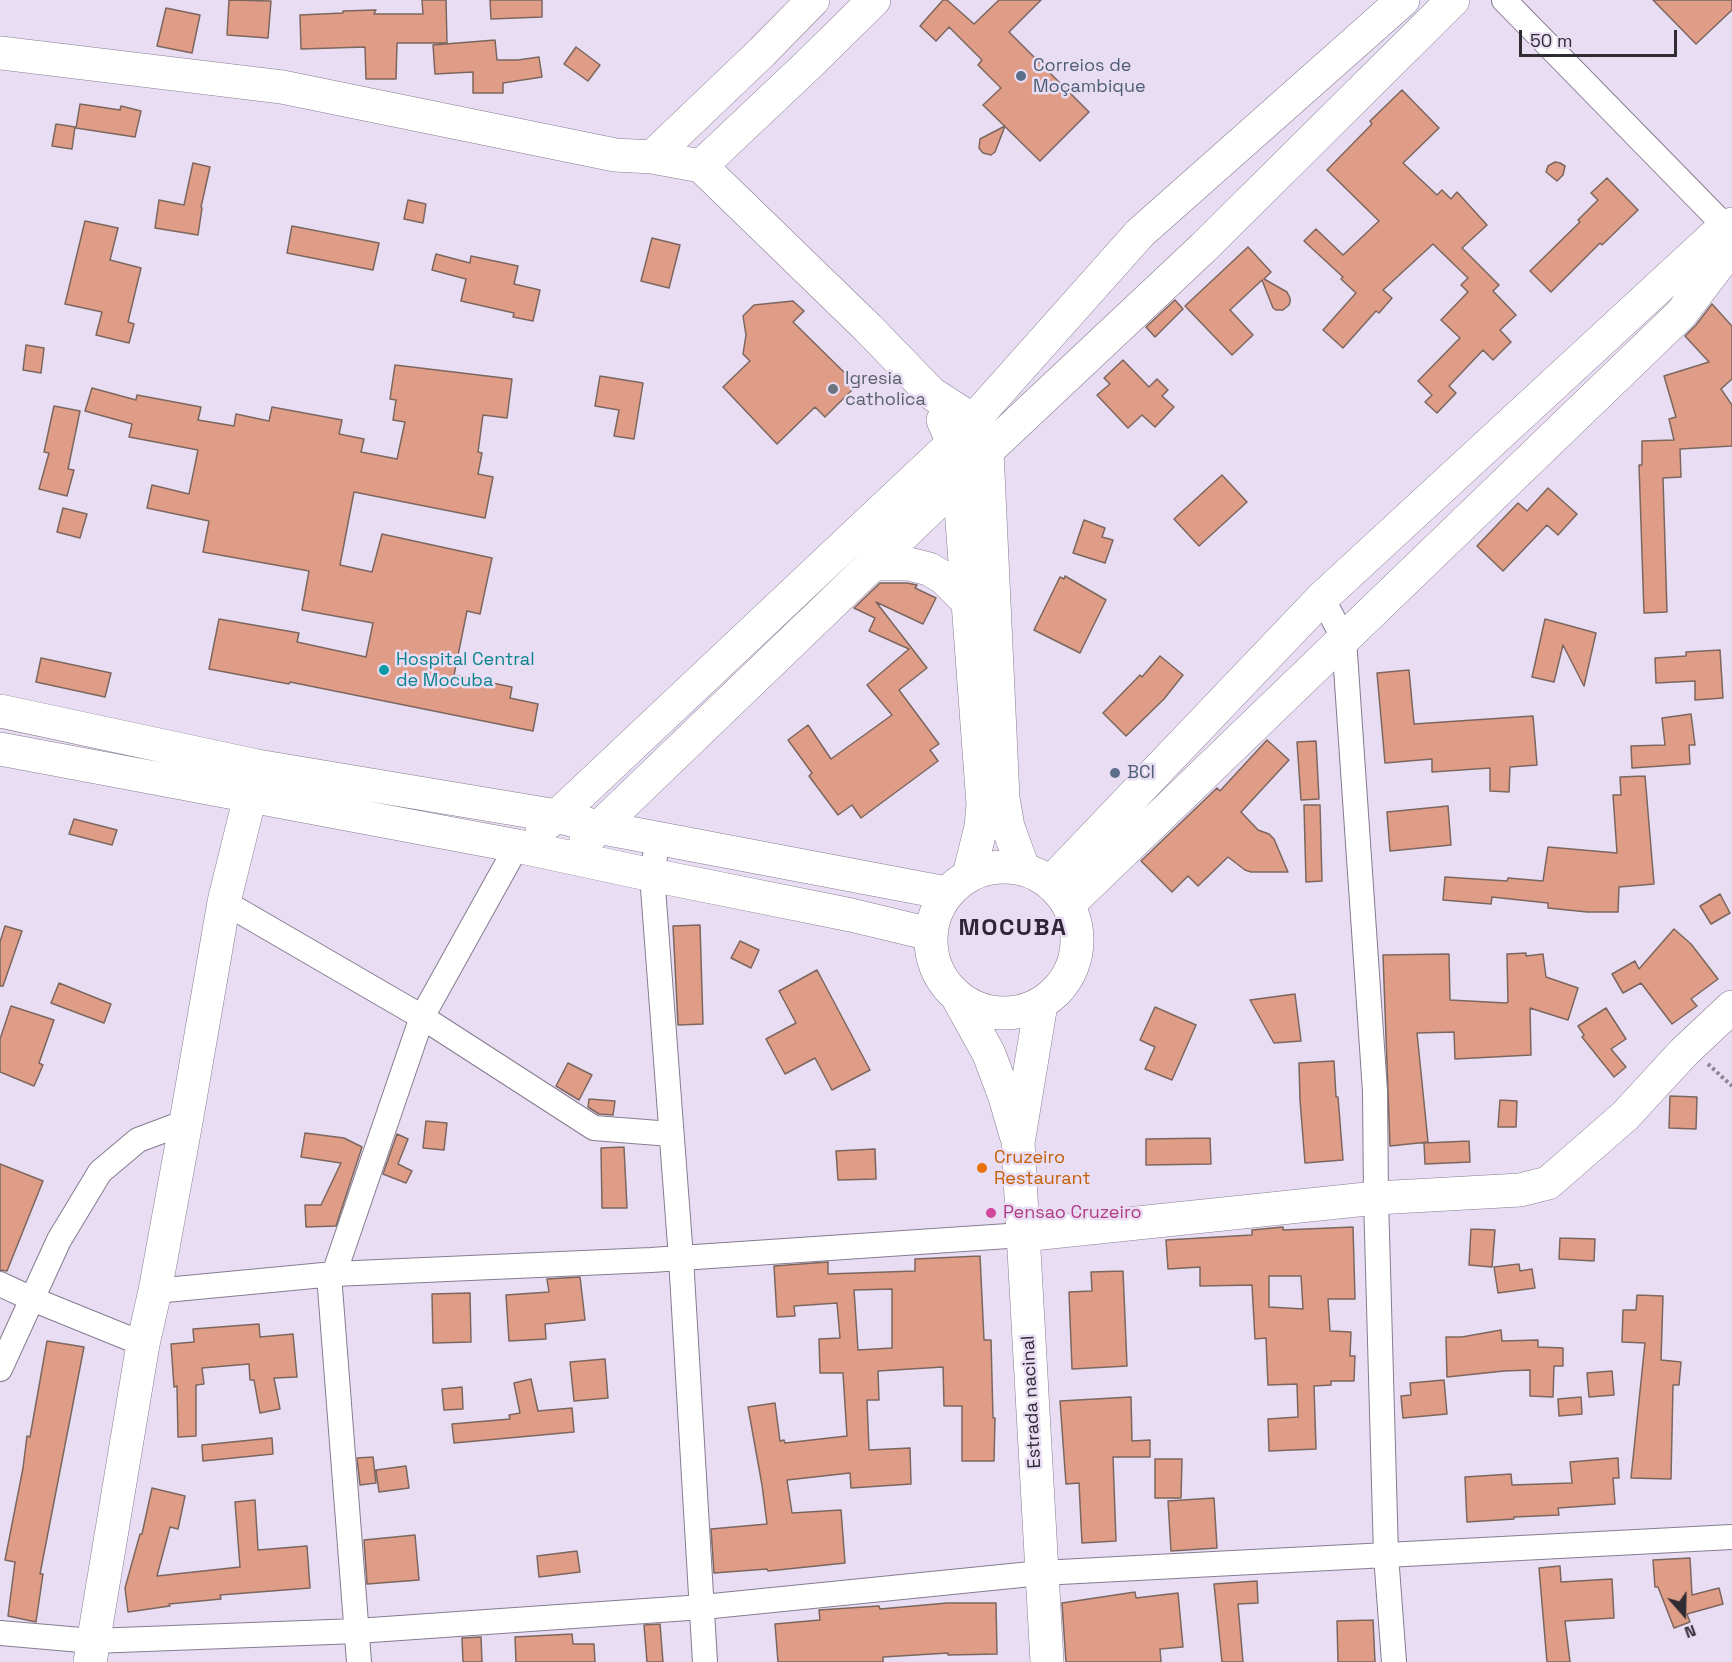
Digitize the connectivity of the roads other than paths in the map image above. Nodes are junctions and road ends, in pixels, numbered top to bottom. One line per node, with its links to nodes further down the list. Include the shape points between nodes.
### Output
1 (813, 0): 7 (main road)
2 (874, 0): 8 (main road)
3 (1403, 0): 10 (main road, via 1140,233)
4 (1453, 0): 11 (main road, via 1203,248)
5 (1504, 0): 9 (street)
6 (0, 53): 7 (main road, via 282,87 615,155)
7 (652, 157): 8 (main road)
8 (701, 166): 10 (main road, via 868,328)
9 (1730, 233): 14 (main road); 16 (main road, via 1681,314)
10 (964, 432): 11 (main road); 12 (main road); 21 (main road)
11 (987, 452): 12 (main road); 28 (main road, via 1003,798 1008,827)
12 (959, 481): 13 (main road); 15 (main road)
13 (872, 564): 15 (main road, via 909,564 929,569); 22 (main road)
14 (1322, 598): 16 (street); 28 (main road)
15 (968, 602): 27 (main road, via 983,804 981,826)
16 (1344, 639): 28 (main road); 38 (street, via 1375,1091)
17 (0, 711): 19 (main road)
18 (0, 749): 20 (main road)
19 (257, 766): 20 (main road); 21 (main road)
20 (251, 797): 24 (main road); 29 (main road)
21 (557, 816): 22 (main road); 24 (main road)
22 (598, 827): 23 (main road); 25 (main road)
23 (658, 838): 26 (street); 27 (main road)
24 (517, 846): 25 (main road); 34 (street)
25 (569, 857): 26 (main road)
26 (652, 875): 30 (main road); 36 (street)
27 (958, 884): 28 (main road, via 986,868 1005,866); 30 (main road, via 935,913)
28 (1048, 885): 32 (main road, via 1078,931 1076,960 1063,986)
29 (224, 902): 34 (street); 35 (main road)
30 (930, 934): 31 (main road, via 936,969)
31 (958, 998): 32 (main road, via 984,1011 1013,1013); 37 (main road, via 989,1054)
32 (1041, 1004): 37 (main road)
33 (1732, 1006): 38 (main road, via 1624,1116 1548,1183 1520,1190)
34 (422, 1017): 36 (street, via 594,1128); 41 (street)
35 (186, 1122): 43 (main road); 44 (street, via 138,1140 100,1172 59,1240)
36 (671, 1134): 40 (street)
37 (1018, 1143): 39 (main road, Estrada nacinal)
38 (1376, 1198): 39 (main road); 48 (street)
39 (1023, 1235): 40 (street); 49 (main road, Estrada nacinal)
40 (681, 1258): 41 (street); 50 (street)
41 (332, 1274): 43 (street); 51 (street)
42 (0, 1284): 44 (street)
43 (155, 1291): 45 (main road)
44 (32, 1299): 45 (street); 46 (street)
45 (143, 1344): 53 (main road)
46 (0, 1369)
47 (1732, 1537): 48 (street)
48 (1386, 1555): 49 (street); 57 (street)
49 (1041, 1573): 50 (street); 56 (main road, Estrada nacinal)
50 (702, 1607): 51 (street); 55 (street)
51 (357, 1630): 53 (street); 54 (street)
52 (0, 1633): 53 (street)
53 (92, 1652)
54 (359, 1662)
55 (705, 1662)
56 (1047, 1662)
57 (1394, 1662)

